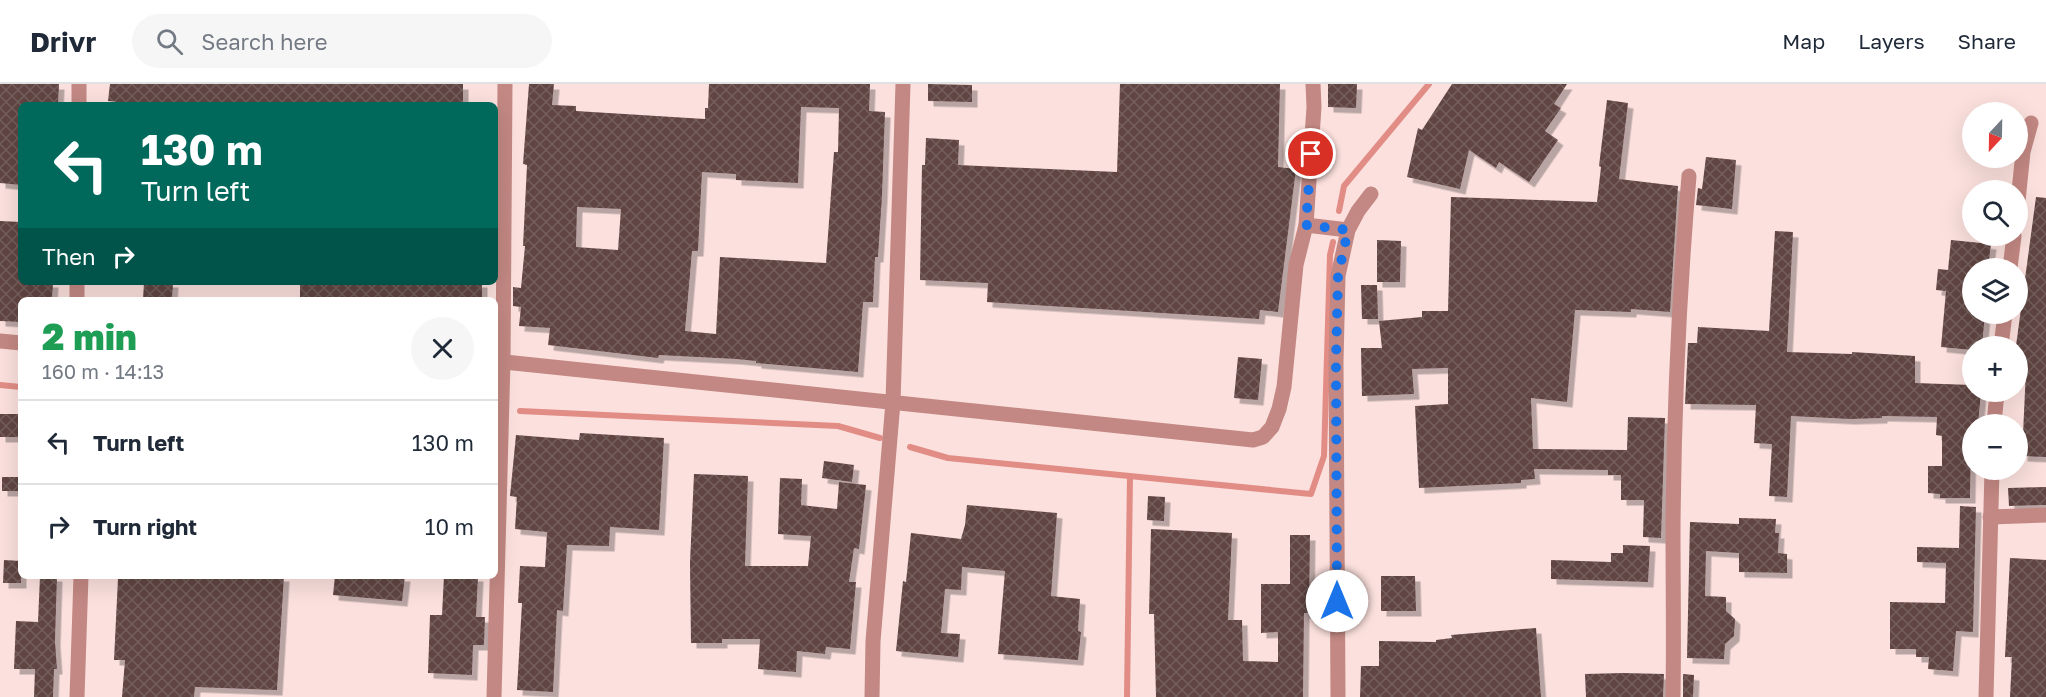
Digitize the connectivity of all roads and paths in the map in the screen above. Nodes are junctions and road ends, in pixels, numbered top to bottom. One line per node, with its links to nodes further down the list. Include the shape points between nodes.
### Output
1 (79, 84): 5 (street)
2 (505, 84): 14 (street)
3 (903, 84): 15 (street)
4 (1313, 84): 10 (street)
5 (79, 102)
6 (2031, 123): 8 (street)
7 (1689, 176): 26 (street, via 1677,384)
8 (2020, 180)
9 (1371, 194): 11 (street)
10 (1306, 225): 11 (street); 15 (street, via 1296,265 1284,387 1272,427 1263,437 1253,440)
11 (1348, 230): 25 (street, via 1338,276 1336,330)
12 (0, 341): 13 (street)
13 (18, 343)
14 (499, 361): 15 (street); 16 (street)
15 (893, 402): 24 (street)
16 (498, 428)
17 (1992, 480): 19 (street)
18 (2046, 515): 19 (street)
19 (1990, 517): 27 (street)
20 (81, 579): 22 (street)
21 (496, 579): 23 (street)
22 (77, 697)
23 (494, 697)
24 (872, 697)
25 (1338, 697)
26 (1673, 697)
27 (1986, 697)

